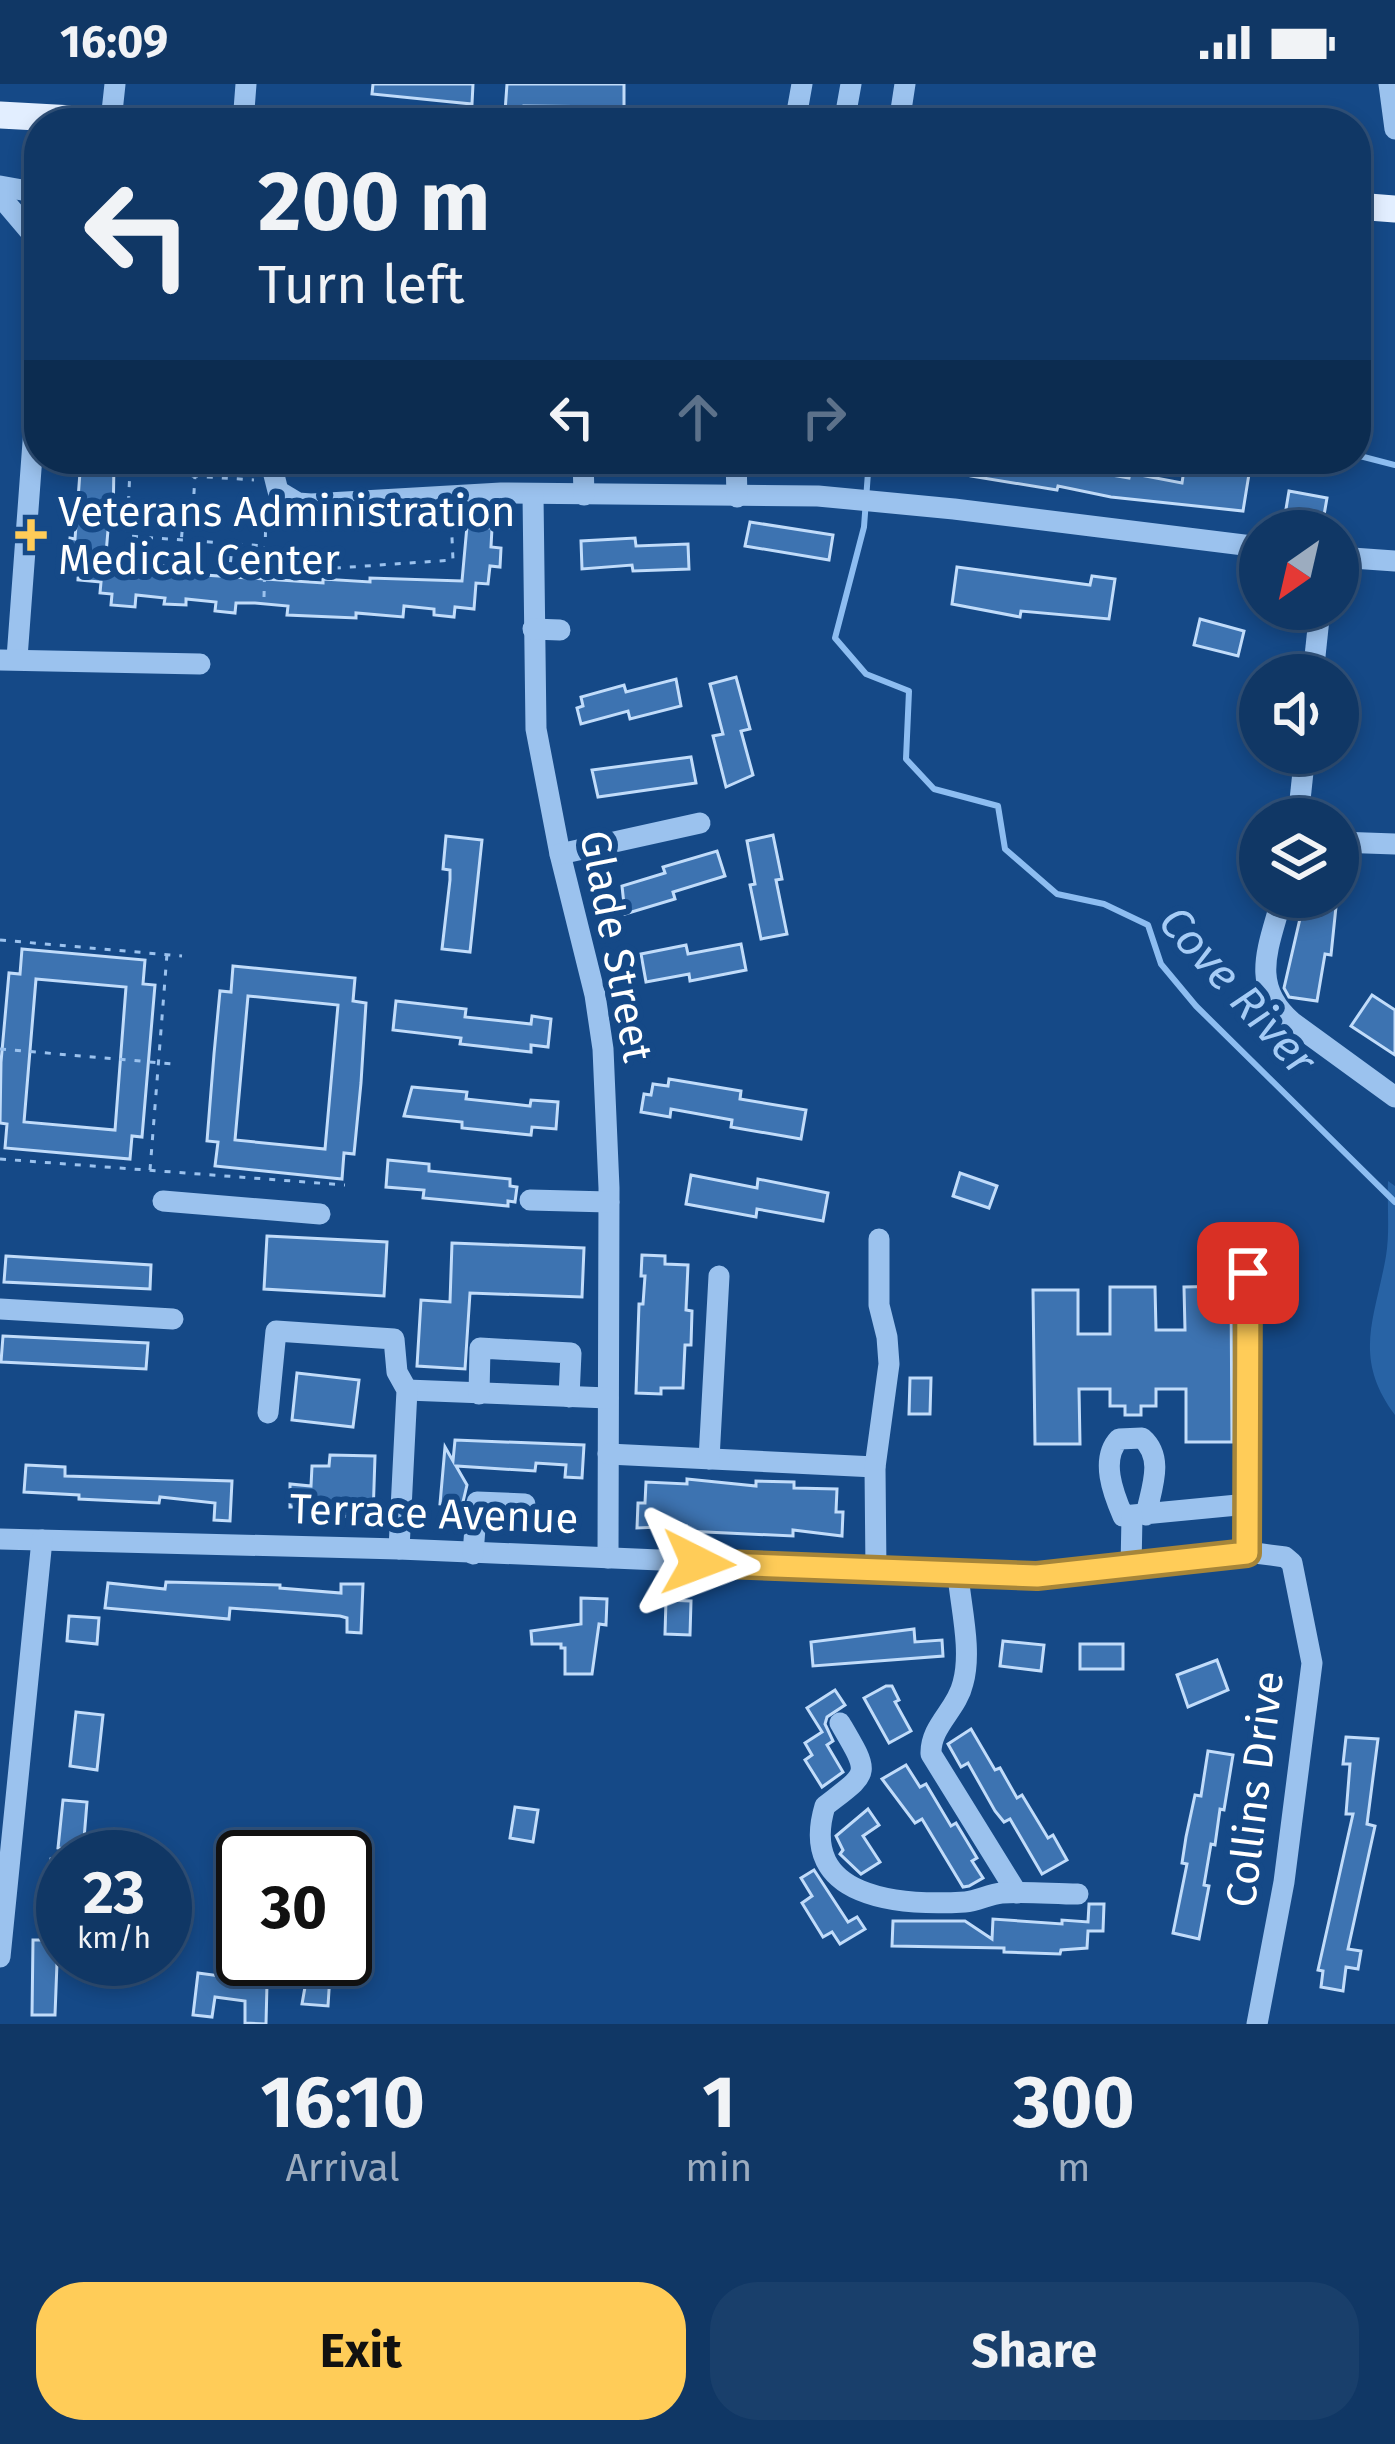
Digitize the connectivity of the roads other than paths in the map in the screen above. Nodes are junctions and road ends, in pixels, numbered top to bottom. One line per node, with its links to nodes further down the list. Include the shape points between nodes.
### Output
1 (1389, 84): 2 (street)
2 (1395, 129)
3 (0, 196): 4 (street)
4 (24, 224)
5 (28, 474): 17 (street)
6 (274, 474): 9 (street, via 287,498 311,504)
7 (583, 474): 10 (street)
8 (736, 474): 11 (street)
9 (533, 495): 10 (street); 15 (street, Glade Street)
10 (584, 495): 11 (street)
11 (737, 496): 12 (street, via 865,501)
12 (1239, 545)
13 (1359, 558): 14 (street)
14 (1395, 561)
15 (533, 628): 16 (street); 22 (street, Glade Street, via 536,729)
16 (560, 630)
17 (9, 659): 18 (street)
18 (200, 664)
19 (700, 823): 22 (street)
20 (1359, 843): 21 (street)
21 (1395, 844)
22 (560, 854): 27 (street, Glade Street, via 603,1049)
23 (1277, 918): 24 (street, via 1266,962 1276,1008)
24 (1395, 1097)
25 (530, 1200): 27 (street)
26 (163, 1201): 28 (street)
27 (609, 1202): 37 (street, Glade Street)
28 (320, 1214)
29 (879, 1239): 41 (street, via 889,1364)
30 (1248, 1273): 43 (street)
31 (719, 1276): 40 (street)
32 (0, 1309): 33 (street)
33 (173, 1319)
34 (407, 1390): 35 (street); 38 (street, via 394,1339 276,1331); 46 (street)
35 (478, 1394): 36 (street); 36 (street, via 480,1348 571,1352)
36 (569, 1397): 37 (street)
37 (608, 1399): 39 (street, Glade Street)
38 (268, 1413)
39 (608, 1454): 40 (street); 49 (street, Glade Street)
40 (709, 1459): 41 (street)
41 (874, 1467): 52 (street)
42 (525, 1504): 48 (street, via 477,1502)
43 (1248, 1504): 47 (street); 51 (street, via 1139,1516)
44 (0, 1539): 45 (street, Terrace Avenue)
45 (42, 1540): 46 (street, Terrace Avenue); 57 (street)
46 (400, 1549): 48 (street, Terrace Avenue)
47 (1247, 1553): 50 (street, Terrace Avenue); 51 (street, Terrace Avenue)
48 (473, 1554): 49 (street, Terrace Avenue)
49 (608, 1558): 52 (street, Terrace Avenue)
50 (1292, 1563): 58 (street, Collins Drive, via 1312,1663)
51 (1131, 1568): 53 (street, Terrace Avenue)
52 (876, 1572): 53 (street, Terrace Avenue)
53 (958, 1575): 55 (street, via 964,1681 930,1749)
54 (840, 1723): 55 (street, via 860,1775 825,1806 821,1839 842,1883 886,1898 968,1902)
55 (1017, 1893): 56 (street)
56 (1078, 1894)
57 (0, 1957)
58 (1257, 2024)

